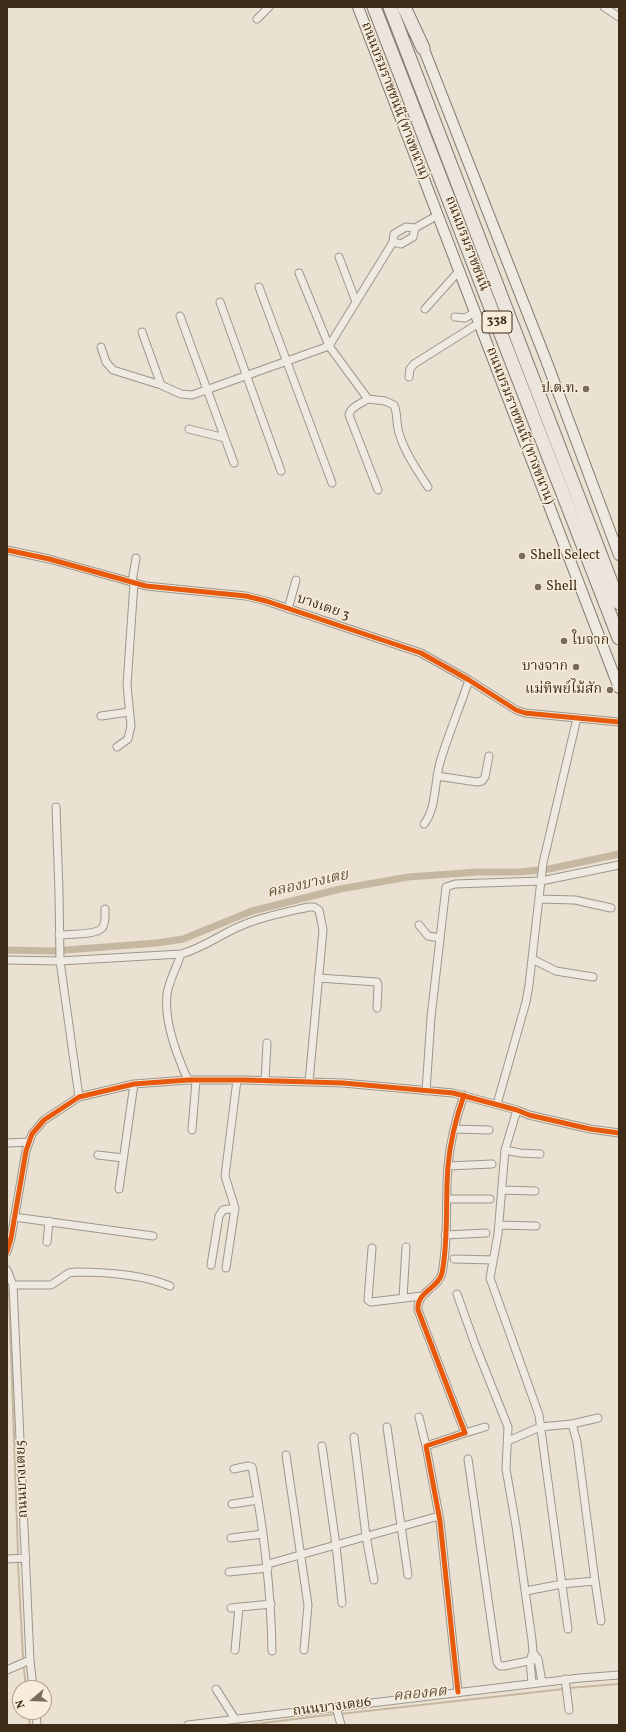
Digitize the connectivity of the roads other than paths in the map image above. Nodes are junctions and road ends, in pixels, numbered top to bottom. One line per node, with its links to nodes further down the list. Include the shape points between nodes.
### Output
1 (269, 7): 9 (street)
2 (358, 7): 11 (main road, ถนนบรมราชชนนี (ทางขนาน) / 338)
3 (374, 7): 48 (highway, ถนนบรมราชชนนี / 338)
4 (390, 7): 46 (highway, ถนนบรมราชชนนี / 338)
5 (404, 7): 10 (highway)
6 (407, 7): 10 (main road, 338)
7 (604, 7): 8 (street)
8 (619, 17)
9 (257, 19)
10 (423, 48): 42 (main road, 338, via 546,360)
11 (438, 215): 12 (street); 15 (main road, ถนนบรมราชชนนี (ทางขนาน) / 338)
12 (415, 228): 13 (street, via 406,227 394,234); 13 (street, via 413,237 401,244)
13 (393, 242): 19 (street)
14 (339, 257): 19 (street)
15 (459, 271): 20 (street); 21 (main road, ถนนบรมราชชนนี (ทางขนาน) / 338)
16 (299, 273): 26 (street)
17 (260, 287): 28 (street)
18 (220, 302): 29 (street)
19 (356, 302): 26 (street)
20 (425, 308)
21 (475, 312): 23 (street, via 464,318); 24 (main road, ถนนบรมราชชนนี (ทางขนาน) / 338)
22 (180, 316): 32 (street)
23 (455, 317)
24 (479, 323): 30 (street, via 414,364); 50 (main road, ถนนบรมราชชนนี (ทางขนาน) / 338)
25 (142, 332): 31 (street)
26 (329, 346): 28 (street); 33 (street)
27 (101, 347): 31 (street, via 106,362 113,370)
28 (288, 362): 29 (street); 38 (street)
29 (248, 376): 32 (street); 37 (street)
30 (409, 377)
31 (161, 385): 32 (street, via 186,395)
32 (207, 390): 35 (street)
33 (368, 399): 39 (street, via 385,401 394,406 398,432 411,461); 40 (street, via 353,408 349,415)
34 (188, 429): 35 (street)
35 (225, 438): 36 (street)
36 (234, 463)
37 (282, 471)
38 (332, 483)
39 (428, 487)
40 (378, 490)
41 (7, 550): 45 (street, บางเตย 3)
42 (619, 555)
43 (136, 558): 45 (street)
44 (296, 580): 47 (street)
45 (133, 582): 47 (street, บางเตย 3, via 161,588 246,596); 51 (street, via 127,685)
46 (619, 603)
47 (288, 609): 49 (street, บางเตย 3, via 421,653)
48 (619, 638)
49 (469, 680): 53 (street, บางเตย 3, via 516,710 532,715); 57 (street)
50 (619, 688)
51 (129, 712): 52 (street); 55 (street, via 130,735 128,740)
52 (101, 716)
53 (577, 718): 54 (street, บางเตย 3); 61 (street)
54 (619, 722)
55 (117, 747)
56 (490, 756): 57 (street, via 482,781)
57 (436, 776): 59 (street, via 434,804)
58 (56, 806): 66 (street)
59 (424, 824)
60 (619, 865): 61 (street)
61 (541, 879): 62 (street); 67 (street, via 455,884 446,887)
62 (539, 899): 63 (street, via 575,900); 70 (street)
63 (611, 908)
64 (105, 909): 66 (street, via 102,929)
65 (419, 926): 67 (street, via 428,936)
66 (60, 935): 69 (street)
67 (440, 938): 82 (street)
68 (181, 954): 69 (street); 73 (street, via 193,951 242,925 314,907 321,914 322,930); 76 (street, via 167,994 167,1011 174,1046)
69 (60, 959): 71 (street); 84 (street)
70 (532, 959): 72 (street, via 561,972); 85 (street, via 526,1002)
71 (7, 960)
72 (593, 976)
73 (318, 978): 74 (street, via 377,982); 80 (street)
74 (377, 1008)
75 (267, 1044): 79 (street)
76 (188, 1080): 77 (street); 81 (street)
77 (196, 1080): 78 (street); 88 (street)
78 (237, 1080): 79 (street); 104 (street, via 225,1176)
79 (266, 1081): 80 (street)
80 (309, 1082): 82 (street)
81 (134, 1084): 84 (street); 96 (street)
82 (426, 1091): 83 (street)
83 (464, 1095): 85 (street); 87 (street)
84 (79, 1097): 91 (street, via 44,1120)
85 (497, 1104): 86 (street)
86 (517, 1110): 90 (street, via 563,1124); 93 (street)
87 (454, 1129): 89 (street); 98 (street)
88 (192, 1130)
89 (489, 1130)
90 (619, 1133)
91 (28, 1142): 92 (street); 105 (street)
92 (7, 1143)
93 (505, 1150): 94 (street); 100 (street)
94 (540, 1154)
95 (98, 1155): 96 (street)
96 (123, 1158): 99 (street)
97 (492, 1164): 98 (street)
98 (448, 1166): 102 (street)
99 (119, 1189)
100 (502, 1190): 101 (street); 107 (street)
101 (535, 1191)
102 (447, 1199): 103 (street); 110 (street)
103 (490, 1199)
104 (235, 1208): 118 (street, via 223,1210 219,1216); 119 (street)
105 (14, 1217): 106 (street); 115 (street)
106 (50, 1222): 111 (street); 112 (street)
107 (499, 1225): 108 (street); 117 (street)
108 (536, 1226)
109 (486, 1234): 110 (street)
110 (445, 1235): 124 (street, via 441,1276)
111 (153, 1236)
112 (48, 1242)
113 (406, 1247): 125 (street)
114 (372, 1248): 125 (street, via 368,1300 371,1302)
115 (7, 1252)
116 (454, 1259): 117 (street)
117 (493, 1260): 131 (street, via 490,1271 491,1283 539,1415)
118 (211, 1265)
119 (226, 1268)
120 (7, 1270): 121 (street, ถนนบางเตย5)
121 (13, 1285): 122 (street, via 51,1285 69,1273 76,1272 133,1276); 149 (street, ถนนบางเตย5)
122 (170, 1286)
123 (457, 1294): 134 (street, via 508,1427)
124 (422, 1296): 125 (street); 132 (street, via 418,1310)
125 (403, 1298)
126 (419, 1417): 136 (street)
127 (598, 1418): 128 (street)
128 (572, 1424): 131 (street); 155 (street, via 578,1449)
129 (387, 1427): 143 (street)
130 (485, 1427): 132 (street)
131 (540, 1427): 134 (street); 156 (street)
132 (466, 1433): 136 (street)
133 (354, 1437): 145 (street)
134 (508, 1441): 157 (street, via 506,1470)
135 (322, 1446): 147 (street)
136 (426, 1446): 142 (street)
137 (286, 1455): 148 (street)
138 (468, 1458): 168 (street, via 497,1662 504,1666)
139 (234, 1469): 140 (street, via 252,1467)
140 (258, 1500): 141 (street); 144 (street)
141 (232, 1504)
142 (439, 1516): 143 (street); 176 (street)
143 (402, 1527): 145 (street); 153 (street)
144 (263, 1534): 146 (street); 151 (street)
145 (366, 1536): 147 (street); 154 (street)
146 (232, 1538)
147 (336, 1545): 148 (street); 158 (street)
148 (301, 1554): 151 (street); 166 (street, via 308,1605)
149 (26, 1558): 150 (street); 167 (street, ถนนบางเตย5)
150 (7, 1559)
151 (268, 1566): 152 (street); 159 (street)
152 (229, 1572)
153 (408, 1575)
154 (374, 1580)
155 (594, 1581): 156 (street); 162 (street)
156 (562, 1584): 157 (street); 163 (street)
157 (526, 1591): 168 (street)
158 (342, 1603)
159 (271, 1604): 160 (street); 165 (street)
160 (239, 1607): 161 (street); 164 (street)
161 (231, 1608)
162 (601, 1621)
163 (568, 1629)
164 (235, 1650)
165 (272, 1650)
166 (304, 1650)
167 (30, 1660): 169 (street); 171 (street, ถนนบางเตย5)
168 (534, 1660): 172 (street); 174 (street)
169 (7, 1670)
170 (619, 1674): 173 (street, ถนนบางเตย6)
171 (32, 1680)
172 (542, 1682): 173 (street, ถนนบางเตย6); 174 (street, ถนนบางเตย6)
173 (566, 1682): 178 (street)
174 (532, 1683): 176 (street, ถนนบางเตย6)
175 (216, 1689): 179 (street)
176 (458, 1692): 177 (street, ถนนบางเตย6)
177 (336, 1708): 179 (street, ถนนบางเตย6); 180 (street)
178 (569, 1710)
179 (235, 1719): 181 (street, ถนนบางเตย6)
180 (340, 1722)
181 (189, 1725)

